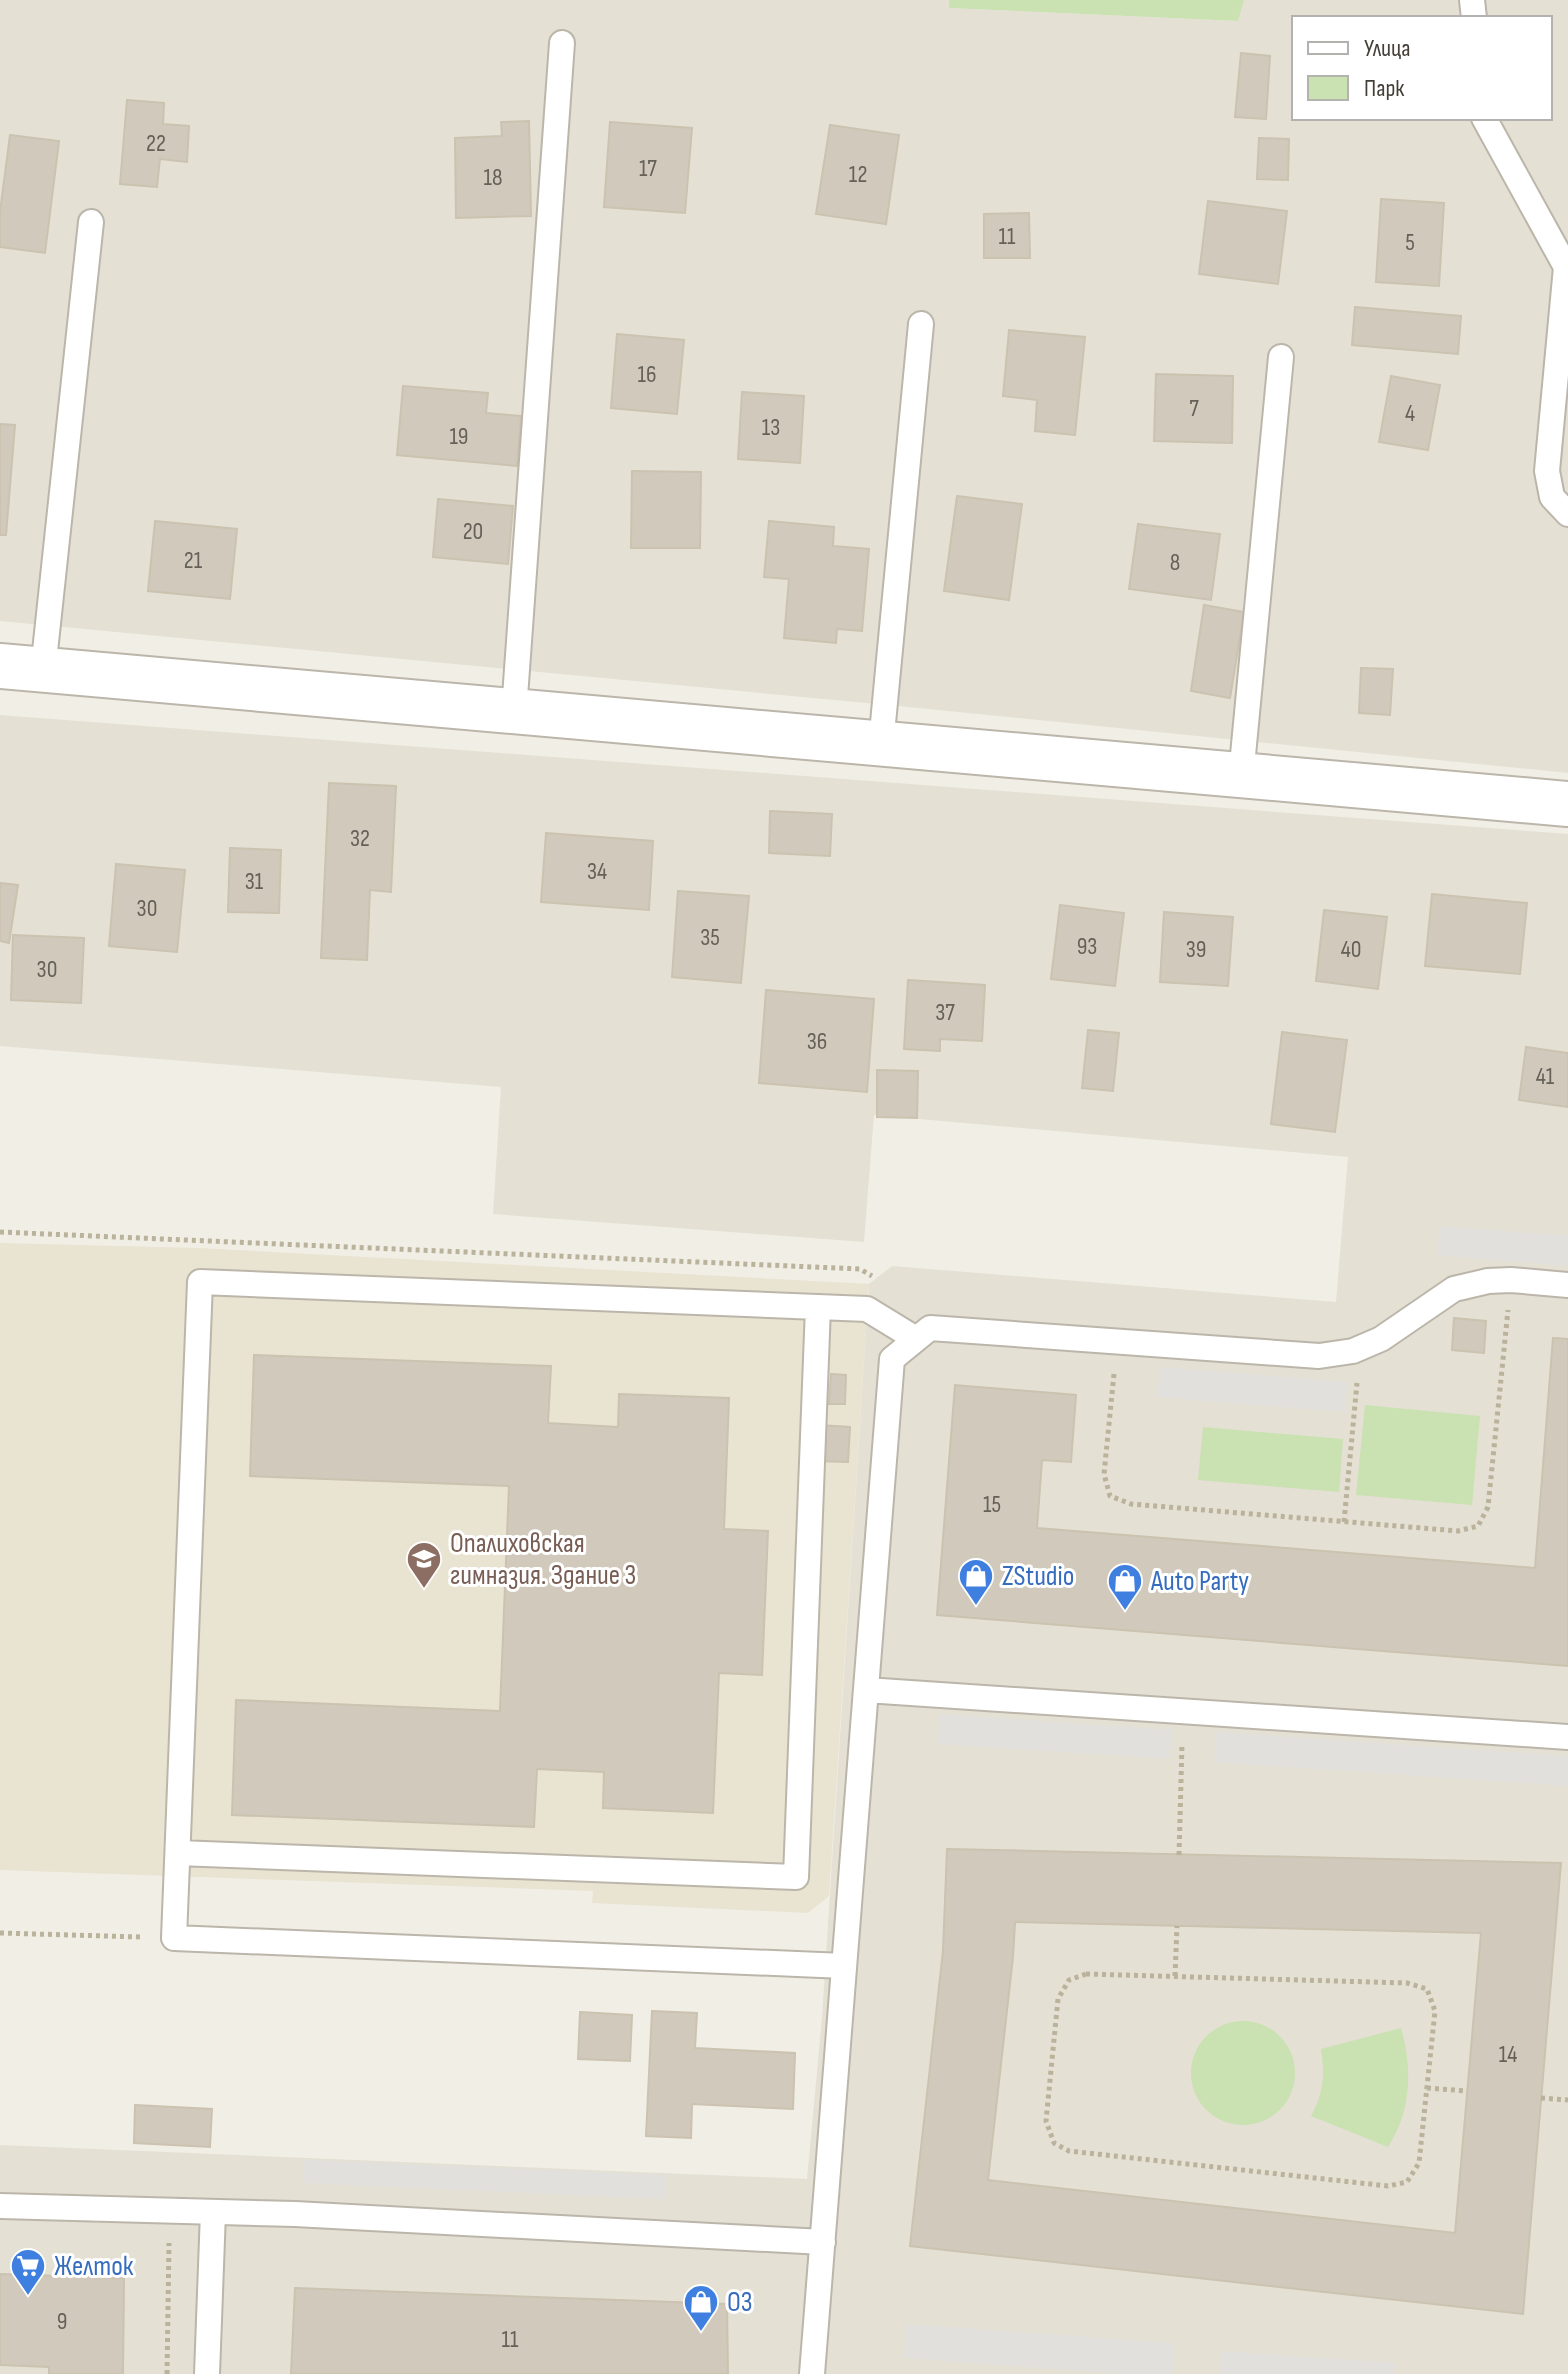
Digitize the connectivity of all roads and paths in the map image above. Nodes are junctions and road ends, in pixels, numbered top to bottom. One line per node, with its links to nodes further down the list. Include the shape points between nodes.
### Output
1 (562, 43): 9 (lane)
2 (1485, 120): 6 (lane, via 1566,267 1547,471 1552,497)
3 (91, 222): 8 (lane)
4 (921, 324): 10 (lane)
5 (1281, 357): 11 (lane)
6 (1568, 514)
7 (0, 666): 8 (street)
8 (43, 670): 9 (street)
9 (514, 711): 10 (street)
10 (881, 744): 11 (street)
11 (1241, 776): 12 (street)
12 (1568, 804)
13 (0, 1232): 15 (path, via 860,1269)
14 (1511, 1280): 16 (lane); 20 (lane, via 1454,1289); 21 (path, via 1488,1507 1478,1526 1458,1531)
15 (884, 1283)
16 (1568, 1285)
17 (818, 1307): 18 (lane, via 867,1309); 25 (lane, via 796,1877); 25 (lane, via 200,1282)
18 (916, 1339): 19 (lane, via 930,1328); 22 (lane, via 892,1359)
19 (1117, 1341): 20 (lane, via 1319,1356); 21 (path, via 1104,1474 1110,1496 1131,1504)
20 (1360, 1349): 21 (path)
21 (1344, 1522)
22 (866, 1690): 23 (lane); 30 (lane)
23 (1183, 1711): 24 (lane); 26 (path)
24 (1568, 1737)
25 (178, 1853): 29 (lane)
26 (1179, 1855)
27 (1177, 1926): 31 (path)
28 (0, 1933): 29 (path)
29 (174, 1938): 30 (lane)
30 (844, 1966): 39 (lane)
31 (1175, 1976): 32 (path, via 1407,1983 1427,1989 1435,2011); 32 (path, via 1086,1974 1069,1980 1058,1999 1046,2121 1054,2143 1069,2151 1388,2186 1407,2182 1419,2163)
32 (1427, 2088): 33 (path)
33 (1467, 2091)
34 (1541, 2098): 35 (path)
35 (1568, 2100)
36 (0, 2206): 37 (lane)
37 (170, 2211): 38 (lane); 40 (path)
38 (213, 2212): 39 (lane); 41 (lane)
39 (823, 2242): 42 (lane)
40 (167, 2374)
41 (207, 2374)
42 (812, 2374)

